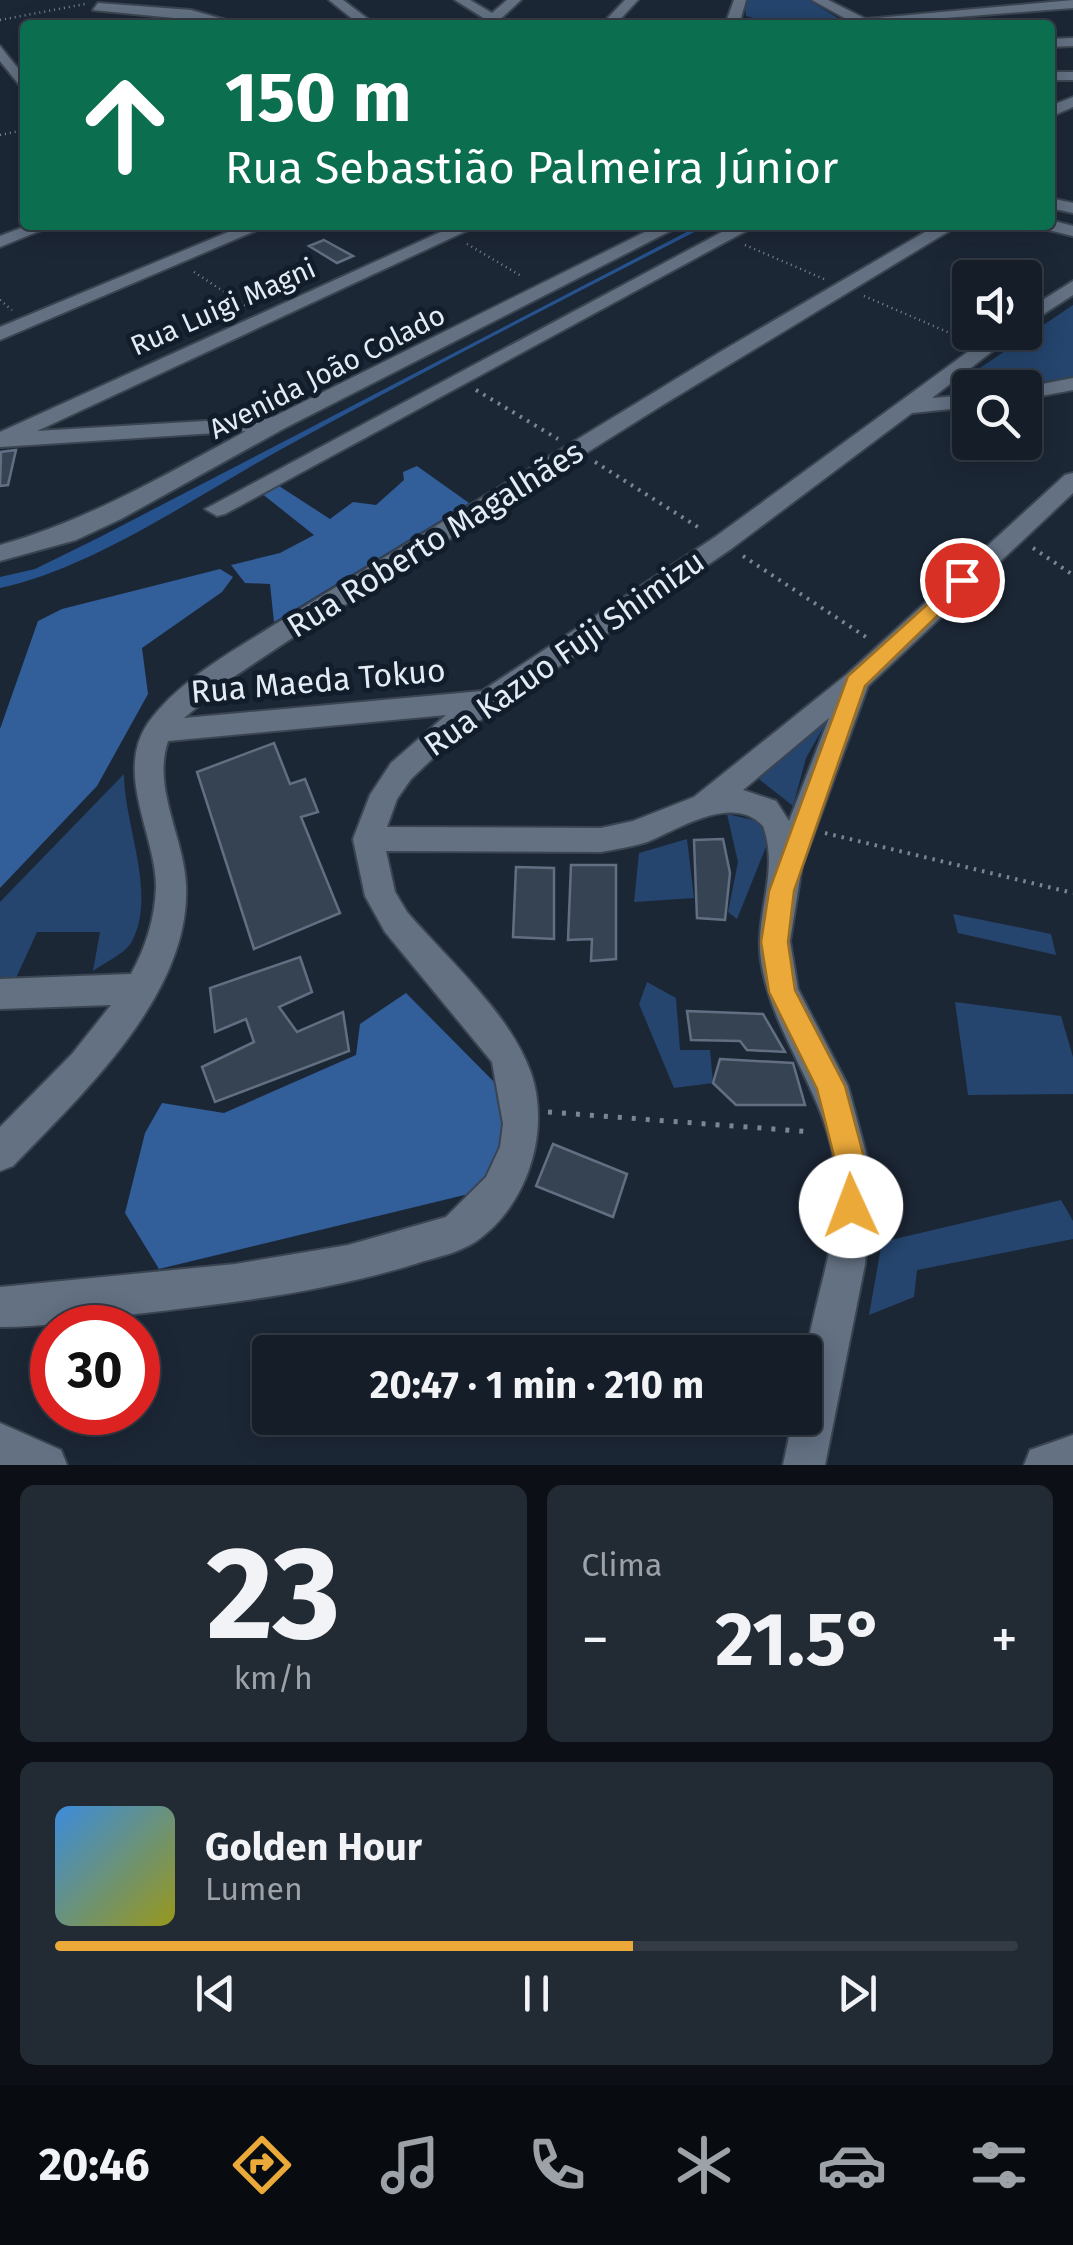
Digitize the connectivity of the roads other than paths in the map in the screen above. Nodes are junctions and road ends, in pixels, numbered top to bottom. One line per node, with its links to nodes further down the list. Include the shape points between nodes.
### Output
1 (335, 0): 12 (street)
2 (462, 0): 13 (street)
3 (515, 0): 14 (street)
4 (632, 0): 15 (street)
5 (818, 0): 16 (street)
6 (932, 0): 10 (street)
7 (95, 3): 9 (street)
8 (1073, 4): 10 (street)
9 (200, 6): 11 (street)
10 (951, 14): 17 (street)
11 (227, 20)
12 (361, 20)
13 (487, 20)
14 (491, 20)
15 (613, 20)
16 (857, 20)
17 (899, 20)
18 (0, 50): 19 (street)
19 (20, 80)
20 (32, 230): 26 (street)
21 (248, 230): 29 (street)
22 (459, 230): 33 (street, Rua Luigi Magni)
23 (663, 230): 37 (street, Avenida João Colado)
24 (739, 230): 42 (street, Avenida João Colado)
25 (941, 230): 47 (street, Rua Roberto Magalhães, via 209,681)
26 (0, 242)
27 (1073, 287): 28 (street)
28 (1042, 308)
29 (0, 334)
30 (982, 350): 31 (street, Rua Kazuo Fuji Shimizu)
31 (956, 368): 36 (street, Rua Kazuo Fuji Shimizu)
32 (1073, 384): 34 (street)
33 (116, 385): 38 (street, via 108,404); 39 (street, Rua Luigi Magni)
34 (1042, 390)
35 (952, 403): 36 (street)
36 (909, 407): 46 (street, Rua Kazuo Fuji Shimizu, via 723,543)
37 (277, 423): 38 (street); 44 (street, Avenida João Colado, via 98,521)
38 (111, 431): 39 (street)
39 (0, 440)
40 (1073, 480): 43 (street)
41 (1073, 507): 43 (street)
42 (216, 508)
43 (1035, 513): 45 (street)
44 (0, 553)
45 (856, 682): 48 (street); 50 (street)
46 (485, 701): 47 (street, Rua Maeda Tokuo); 49 (street, Rua Kazuo Fuji Shimizu, via 400,770)
47 (158, 731): 51 (street, via 149,782 171,887 164,934)
48 (704, 805): 49 (street, via 636,834 601,840); 50 (street, via 743,799 767,809 780,827)
49 (368, 840): 54 (street, via 380,896 396,922 505,1052 517,1076 522,1142 504,1185 462,1229 394,1253 275,1278)
50 (788, 866): 58 (street, via 774,942 782,992 831,1086 854,1176 846,1264)
51 (142, 988): 52 (street); 53 (street, via 91,1057)
52 (0, 994)
53 (0, 1153)
54 (5, 1316)
55 (0, 1444): 57 (street)
56 (1073, 1456): 59 (street)
57 (46, 1465)
58 (804, 1465)
59 (1044, 1465)

